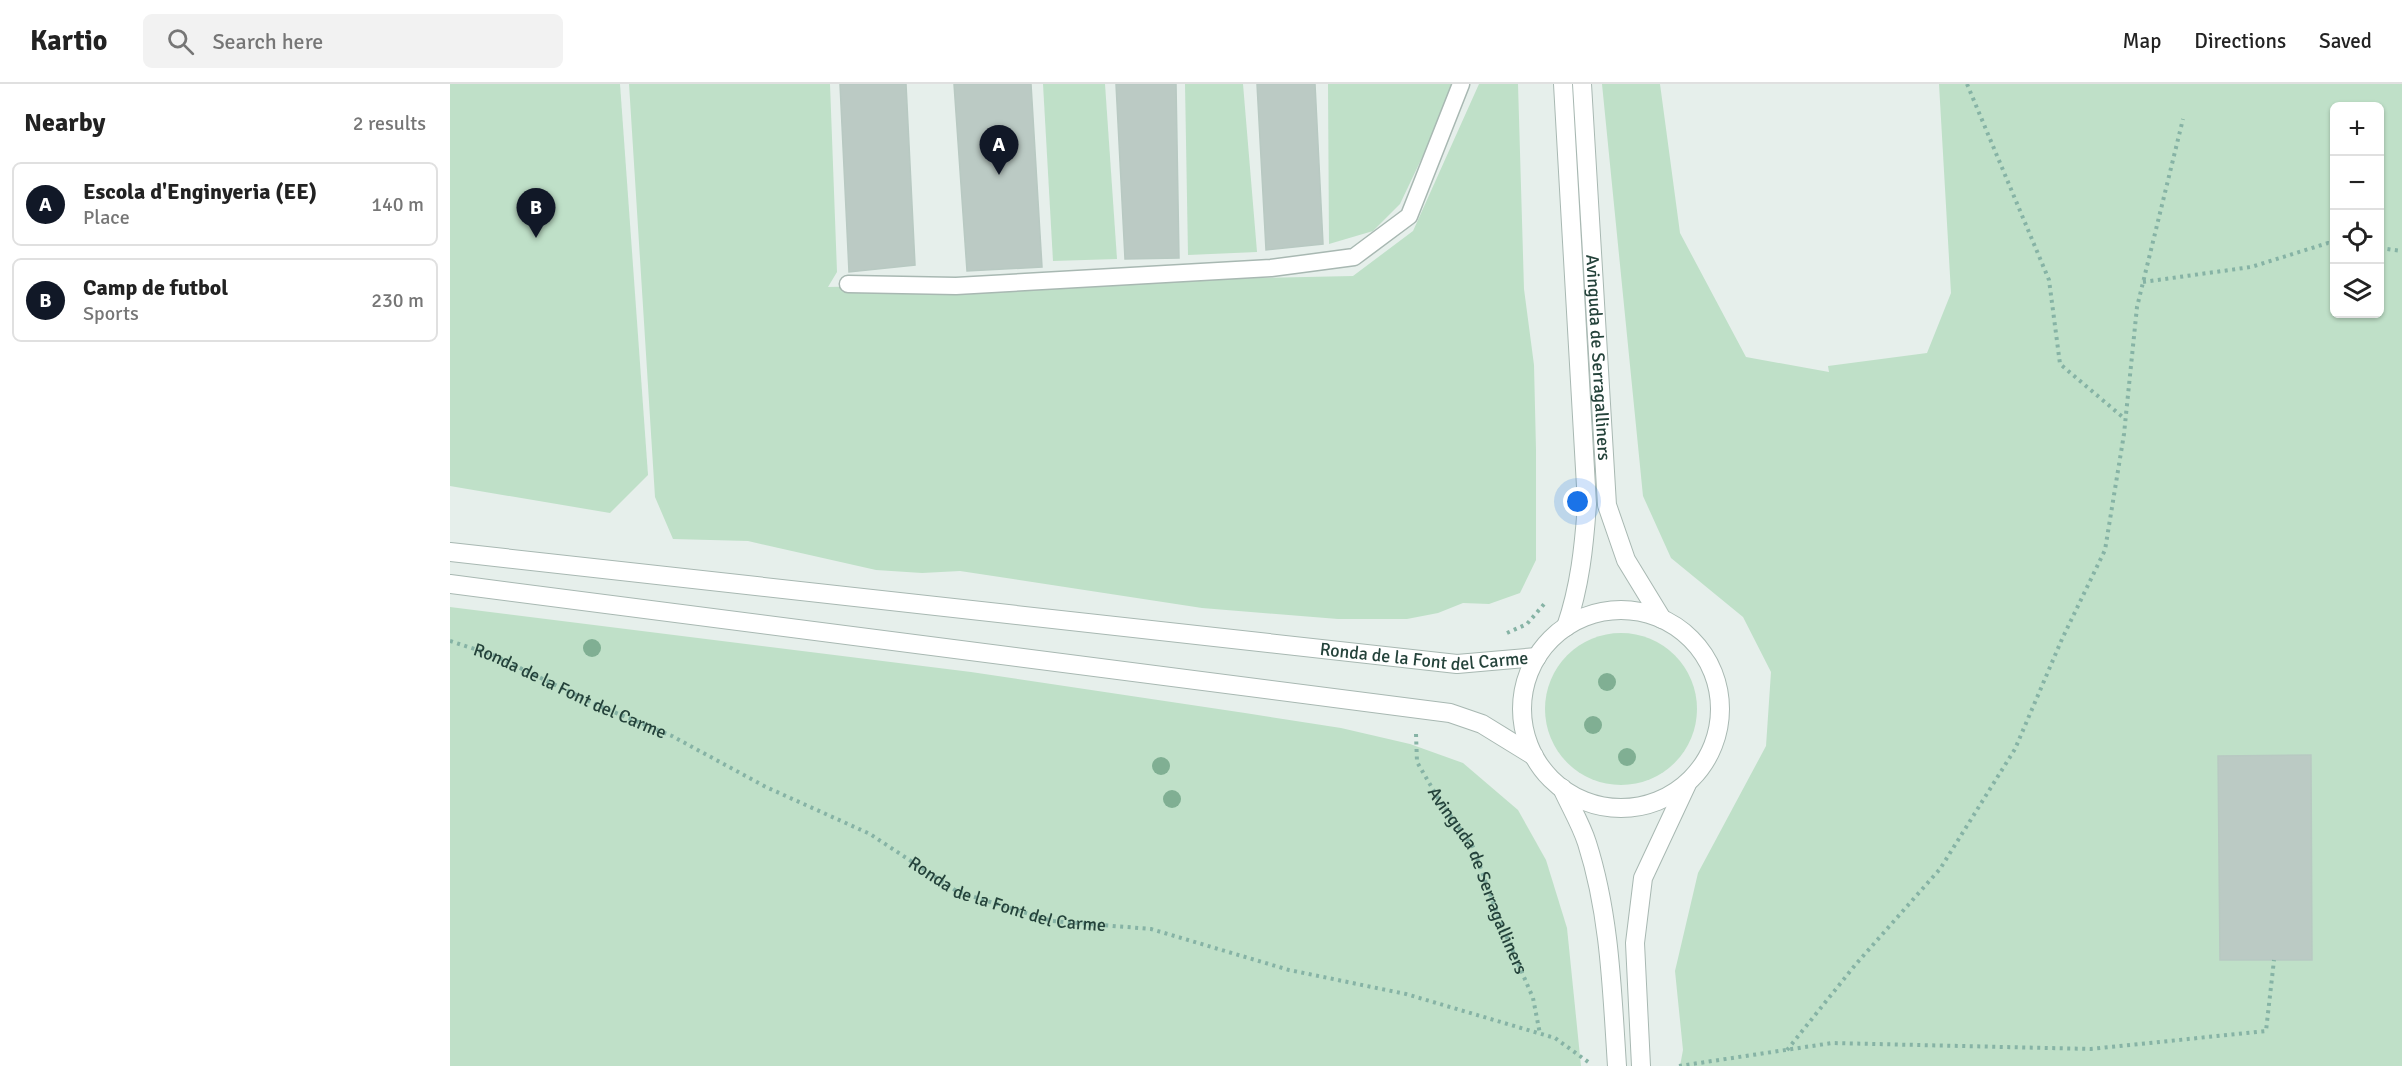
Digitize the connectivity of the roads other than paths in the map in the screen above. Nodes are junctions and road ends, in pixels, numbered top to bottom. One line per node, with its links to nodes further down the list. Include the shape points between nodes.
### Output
1 (1461, 84): 4 (lane, via 1409,216 1354,257 1271,268 956,286)
2 (1563, 84): 8 (street, Avinguda de Serragalliners, via 1587,504 1583,564)
3 (1582, 84): 7 (street, Avinguda de Serragalliners, via 1607,505 1626,560)
4 (848, 284)
5 (450, 552): 9 (street, Ronda de la Font del Carme, via 1456,664)
6 (450, 584): 10 (street, via 1450,713 1482,724)
7 (1662, 620): 8 (street, via 1643,613 1614,611 1594,614); 11 (street, via 1695,644 1707,661 1718,690 1715,741 1707,760)
8 (1566, 627): 9 (street)
9 (1537, 657): 10 (street, via 1528,675 1522,706)
10 (1534, 756): 12 (street)
11 (1687, 783): 12 (street, via 1654,803 1626,808 1597,805); 14 (street, via 1643,878 1635,943)
12 (1562, 788): 13 (street, via 1587,841 1599,889 1609,947)
13 (1617, 1066)
14 (1641, 1066)

